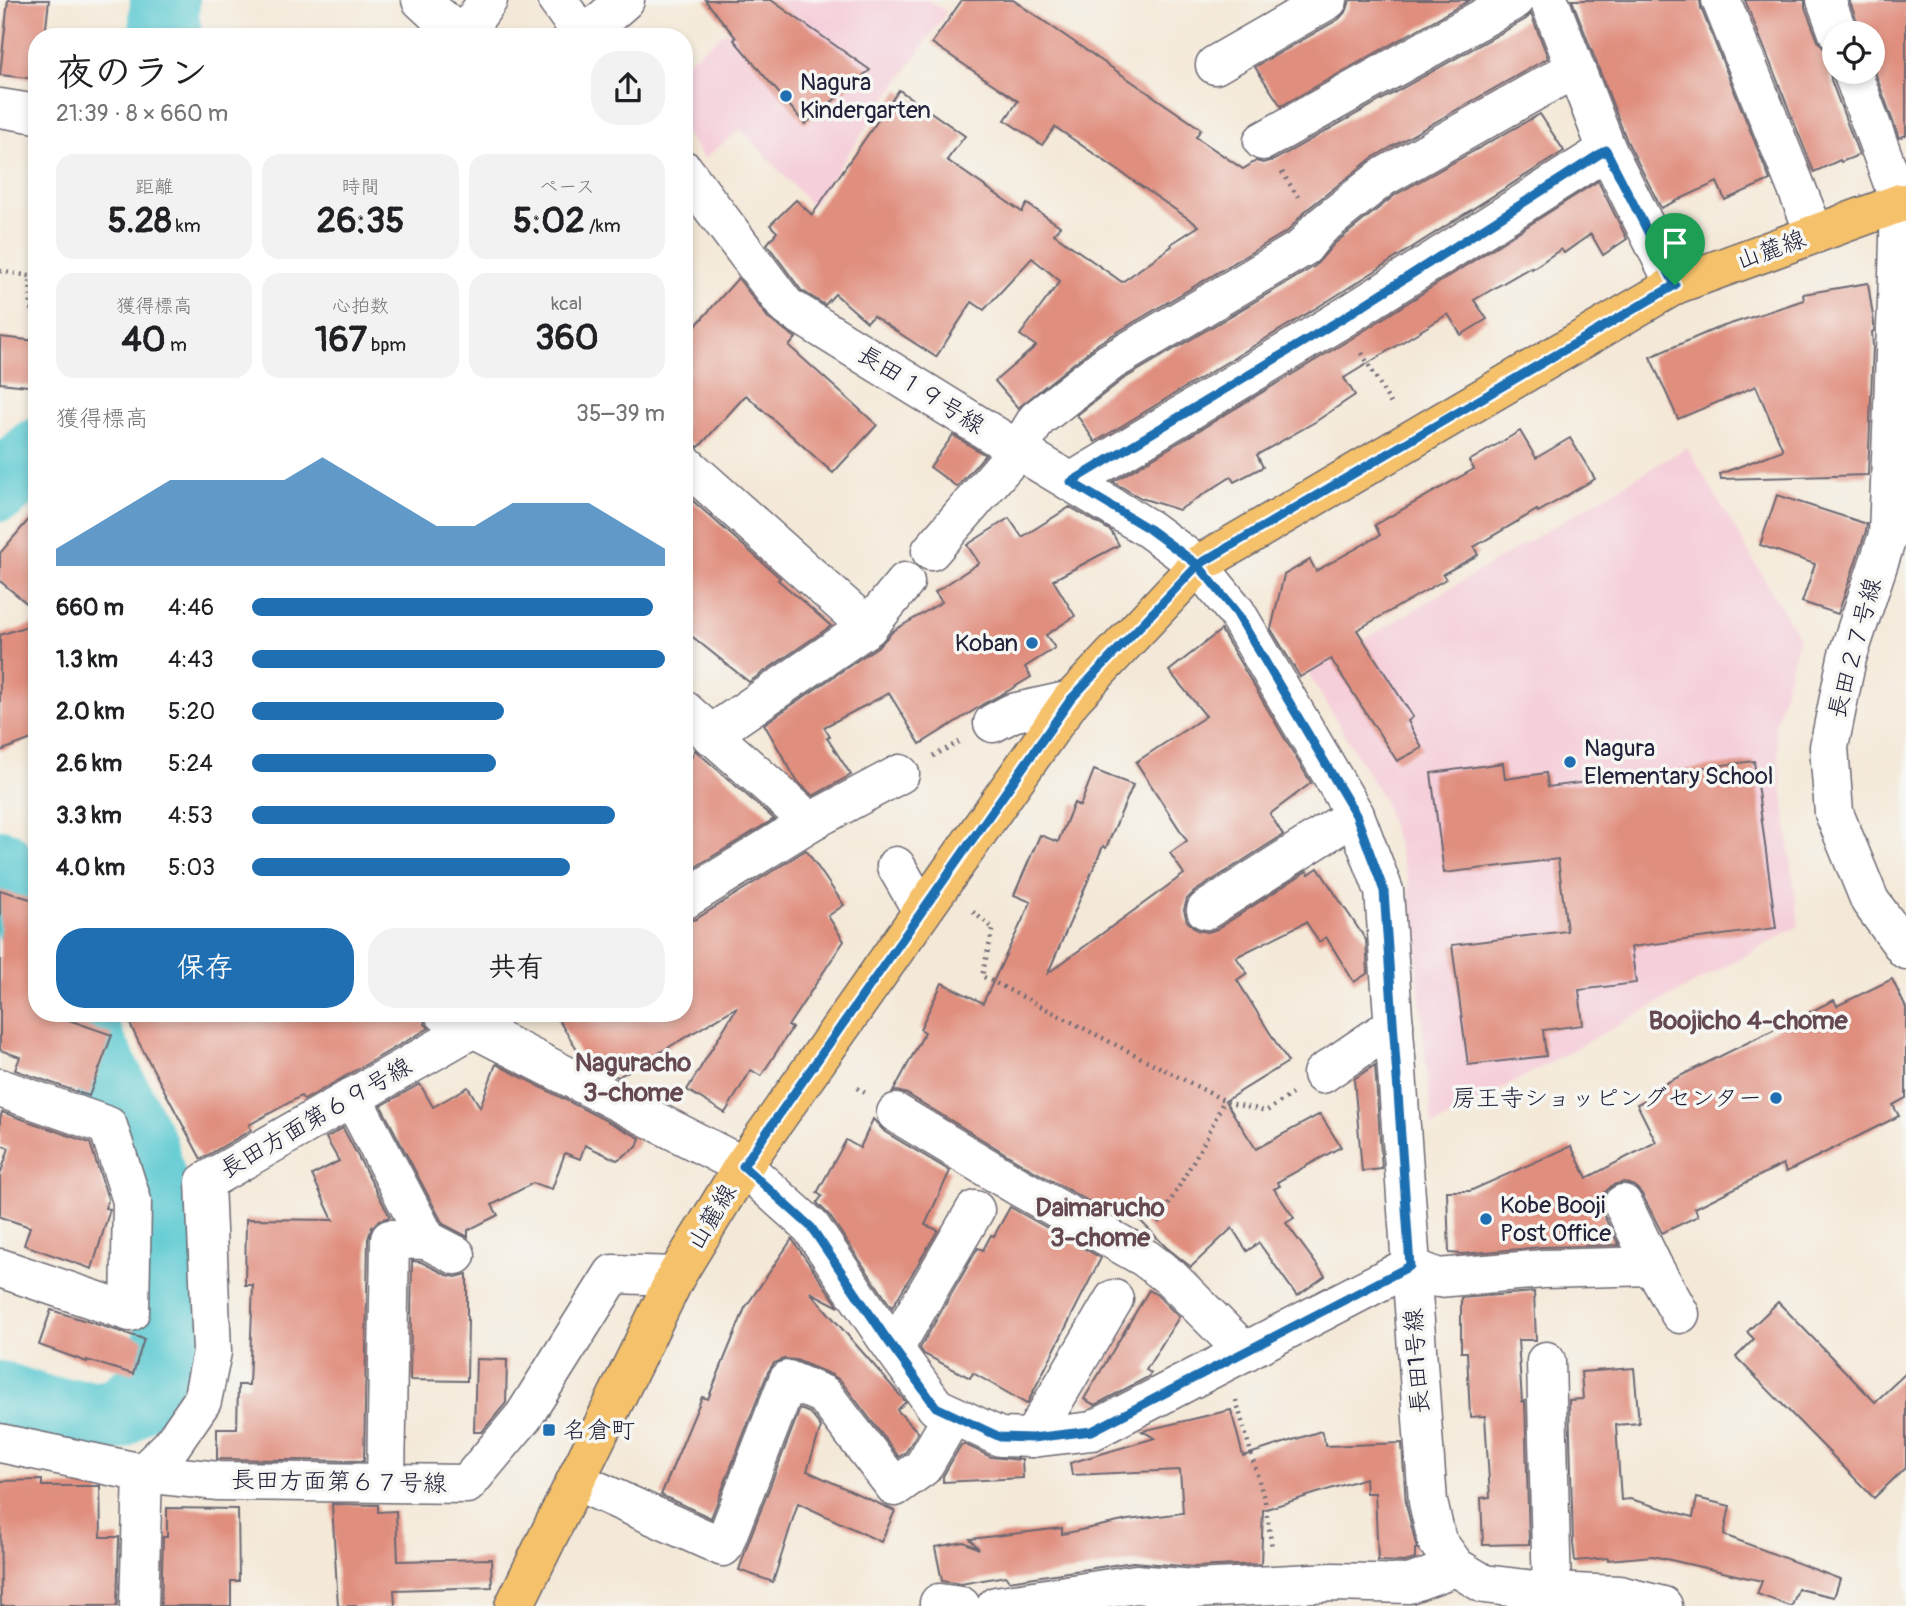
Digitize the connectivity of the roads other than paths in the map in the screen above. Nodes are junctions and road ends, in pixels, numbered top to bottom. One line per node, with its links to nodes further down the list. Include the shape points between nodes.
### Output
1 (421, 0): 11 (street)
2 (488, 0): 12 (street)
3 (556, 0): 13 (street)
4 (625, 0): 14 (street)
5 (1328, 0): 15 (street)
6 (1515, 0): 20 (street)
7 (1549, 0): 16 (street)
8 (1721, 0): 24 (street)
9 (1826, 0): 10 (street)
10 (1834, 21)
11 (452, 28)
12 (468, 28)
13 (578, 28)
14 (593, 28)
15 (1215, 65)
16 (1574, 69): 21 (street); 26 (street, via 1383,177 1318,229 1304,247 1110,362 1037,419)
17 (1857, 84): 23 (street)
18 (0, 108): 19 (street)
19 (28, 113)
20 (1263, 141)
21 (1606, 150): 25 (street); 28 (street, via 1343,318)
22 (693, 182): 26 (street, 長田１９号線, via 786,306)
23 (1903, 203): 24 (main road, 山麓線); 44 (street, 長田２７号線, via 1888,535 1847,658 1829,747 1834,813 1870,901)
24 (1815, 234): 25 (main road, 山麓線)
25 (1675, 285): 30 (main road, 山麓線)
26 (1018, 450): 28 (street, 長田１９号線); 29 (street)
27 (693, 471): 32 (street)
28 (1071, 482): 30 (street, 長田１９号線)
29 (931, 551)
30 (1198, 565): 33 (main road, 山麓線); 38 (street, 長田1号線, via 1236,612)
31 (905, 582): 32 (street)
32 (868, 627): 34 (street)
33 (1071, 699): 36 (street, via 1012,713); 43 (main road, 山麓線)
34 (693, 716)
35 (693, 719): 39 (street)
36 (993, 723)
37 (900, 774): 39 (street)
38 (1356, 815): 42 (street); 47 (street, 長田1号線, via 1384,891)
39 (810, 822): 41 (street)
40 (896, 866): 43 (street)
41 (693, 894)
42 (1206, 910)
43 (922, 911): 52 (main road, 山麓線)
44 (1906, 950)
45 (466, 1022): 50 (street, 長田方面第６９号線)
46 (479, 1022): 52 (street)
47 (1394, 1026): 48 (street); 55 (street, 長田1号線)
48 (1322, 1074)
49 (0, 1088): 57 (street, via 108,1126 132,1201 130,1312)
50 (352, 1097): 67 (street, 長田方面第６９号線, via 205,1182 212,1352 202,1401 171,1446); 69 (street, via 441,1248 390,1240)
51 (896, 1113): 62 (street, via 1145,1258 1170,1277)
52 (743, 1166): 58 (main road, 山麓線); 61 (street, via 811,1227)
53 (1623, 1204): 56 (street)
54 (975, 1210): 61 (street)
55 (1410, 1266): 56 (street, via 1438,1278); 62 (street); 70 (street, 長田1号線, via 1427,1502 1437,1541)
56 (1653, 1266): 60 (street)
57 (0, 1268)
58 (676, 1276): 68 (main road, 山麓線); 69 (street, 長田方面第６７号線, via 612,1274 524,1416 467,1484)
59 (1114, 1299): 65 (street)
60 (1680, 1314)
61 (894, 1349): 64 (street, via 936,1407)
62 (1235, 1357): 65 (street, via 1092,1431)
63 (1546, 1361): 71 (street)
64 (953, 1415): 65 (street, via 1000,1437); 68 (street, via 923,1467 895,1487 824,1395 788,1380 723,1547)
65 (1032, 1438)
66 (0, 1443): 67 (street)
67 (143, 1473): 69 (street, 長田方面第６７号線, via 218,1480); 72 (street)
68 (576, 1481): 73 (main road, 山麓線)
69 (386, 1482)
70 (1456, 1567): 71 (street, 長田1号線, via 1484,1584); 74 (street, via 1409,1584 1333,1582 1194,1589 1136,1584)
71 (1552, 1592): 75 (street, 長田1号線, via 1619,1595)
72 (139, 1606)
73 (514, 1606)
74 (996, 1606)
75 (1663, 1606)

